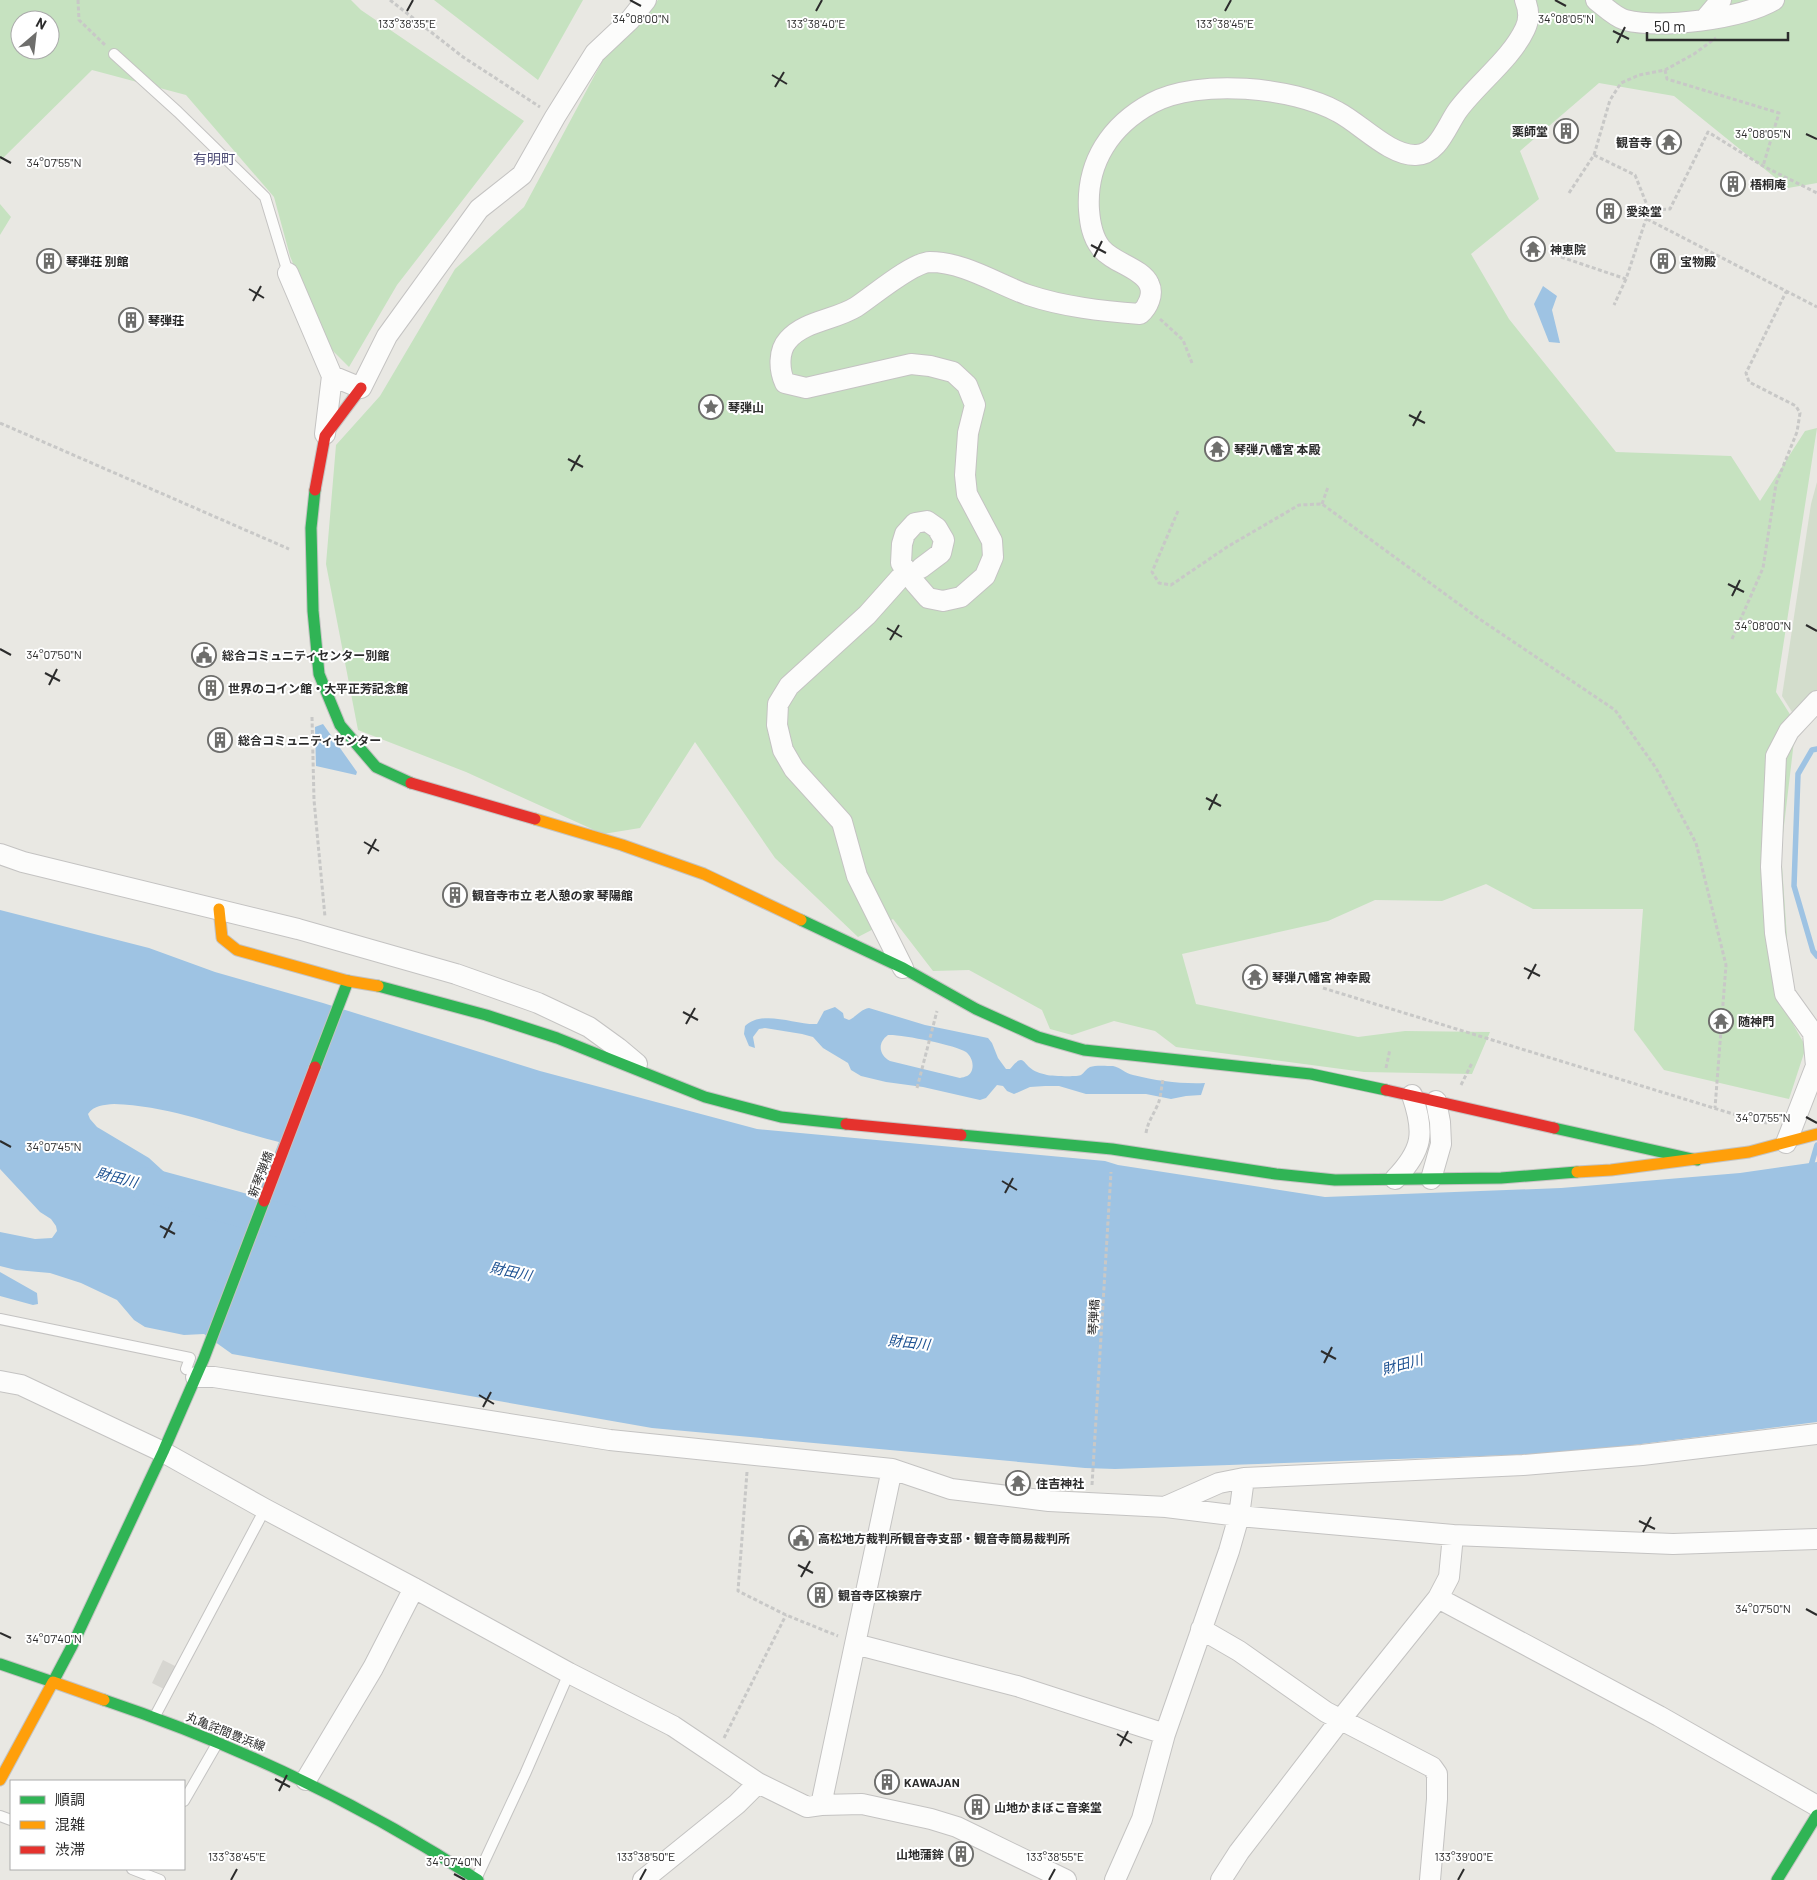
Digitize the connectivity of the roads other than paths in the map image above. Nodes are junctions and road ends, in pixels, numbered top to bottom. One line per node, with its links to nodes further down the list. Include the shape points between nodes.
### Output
1 (646, 0): 9 (street, via 630,20 595,52 522,175 479,209 412,300 387,336)
2 (1525, 0): 11 (street, via 1528,22 1518,42 1458,110 1429,152 1418,155 1401,153 1330,108 1282,92 1253,89 1180,93 1154,102 1130,116 1114,132 1095,163 1088,201 1090,223 1102,249 1146,278 1150,285 1150,300 1140,314 1091,310 1029,296 964,269 928,262 902,275 855,307 796,332 786,341 781,351 781,374 785,383 794,386 822,385 911,364 952,372 967,385 975,405 968,433 965,475 968,494 992,541 992,557 985,576 961,597 943,601 928,598 902,563 905,534 916,524 927,521 937,528 944,540 941,553)
3 (1596, 0): 5 (street, via 1623,19 1650,24 1704,19)
4 (1774, 0): 5 (street, via 1763,6)
5 (1726, 8)
6 (114, 54): 7 (lane, via 265,197)
7 (288, 273): 8 (street)
8 (332, 376): 9 (street); 10 (street)
9 (361, 388): 10 (street)
10 (325, 436): 16 (street, via 311,528 313,611 319,674 340,725 376,767 404,781 622,845 704,874)
11 (921, 568)
12 (900, 578): 16 (street, via 867,615 789,686 778,704 777,724 783,750 794,769 842,822 857,876)
13 (1817, 702): 22 (street, via 1789,731 1776,756 1771,867 1775,932 1785,994 1813,1033 1816,1066)
14 (0, 854): 15 (street)
15 (220, 909): 17 (street, via 222,938 237,950); 18 (street, via 456,974 538,1002 590,1027)
16 (903, 968): 19 (street, via 976,1009 1038,1036 1084,1050 1311,1074)
17 (348, 981): 18 (street, via 389,988 486,1014 557,1038); 27 (street, 新琴弾橋, via 204,1358)
18 (650, 1076): 24 (street, via 705,1097 781,1117 1143,1153 1334,1180)
19 (1412, 1095): 20 (street); 24 (street, via 1420,1134 1409,1165)
20 (1436, 1100): 23 (street); 25 (street, via 1441,1144)
21 (1817, 1134): 22 (street)
22 (1794, 1136): 23 (street, via 1749,1152)
23 (1697, 1160): 25 (street, via 1501,1178)
24 (1395, 1179): 25 (street)
25 (1432, 1179)
26 (0, 1319): 27 (lane, via 190,1358)
27 (189, 1376): 30 (street, 新琴弾橋); 31 (street, via 214,1377 610,1440)
28 (0, 1381): 30 (street, via 20,1385)
29 (1817, 1434): 32 (street, via 1642,1455 1533,1464)
30 (157, 1445): 34 (street); 44 (street, 新琴弾橋, via 72,1646)
31 (892, 1468): 33 (street, via 951,1489 1049,1501); 41 (street)
32 (1244, 1478): 33 (street, via 1219,1483); 35 (street)
33 (1166, 1507): 35 (street)
34 (265, 1509): 38 (street); 45 (lane)
35 (1239, 1516): 36 (street); 40 (street)
36 (1453, 1536): 37 (street, via 1673,1544); 39 (street, via 1449,1576)
37 (1817, 1539)
38 (414, 1588): 43 (street); 50 (street, via 373,1668)
39 (1438, 1598): 46 (street); 54 (street, via 1659,1716)
40 (1201, 1629): 46 (street, via 1239,1651 1326,1712); 47 (street)
41 (855, 1644): 47 (street, via 1017,1686); 53 (street)
42 (0, 1664): 44 (street, 丸亀詫間豊浜線)
43 (569, 1673): 51 (street, via 673,1726); 57 (lane)
44 (52, 1682): 45 (street, 丸亀詫間豊浜線); 49 (street)
45 (155, 1717): 48 (street, 丸亀詫間豊浜線)
46 (1342, 1719): 62 (street); 63 (street, via 1432,1767 1438,1774)
47 (1165, 1734): 61 (street, via 1142,1818)
48 (219, 1742): 50 (street, 丸亀詫間豊浜線); 52 (lane)
49 (0, 1780)
50 (306, 1780): 57 (street, 丸亀詫間豊浜線, via 429,1848)
51 (758, 1783): 53 (street, via 807,1807); 59 (street, via 737,1804)
52 (185, 1799)
53 (821, 1805): 60 (street, via 862,1804 932,1819 957,1827)
54 (1817, 1806)
55 (1817, 1815): 64 (street)
56 (139, 1870): 58 (lane)
57 (477, 1879)
58 (160, 1880)
59 (643, 1880)
60 (1066, 1880)
61 (1115, 1880)
62 (1221, 1880)
63 (1430, 1880)
64 (1777, 1880)

